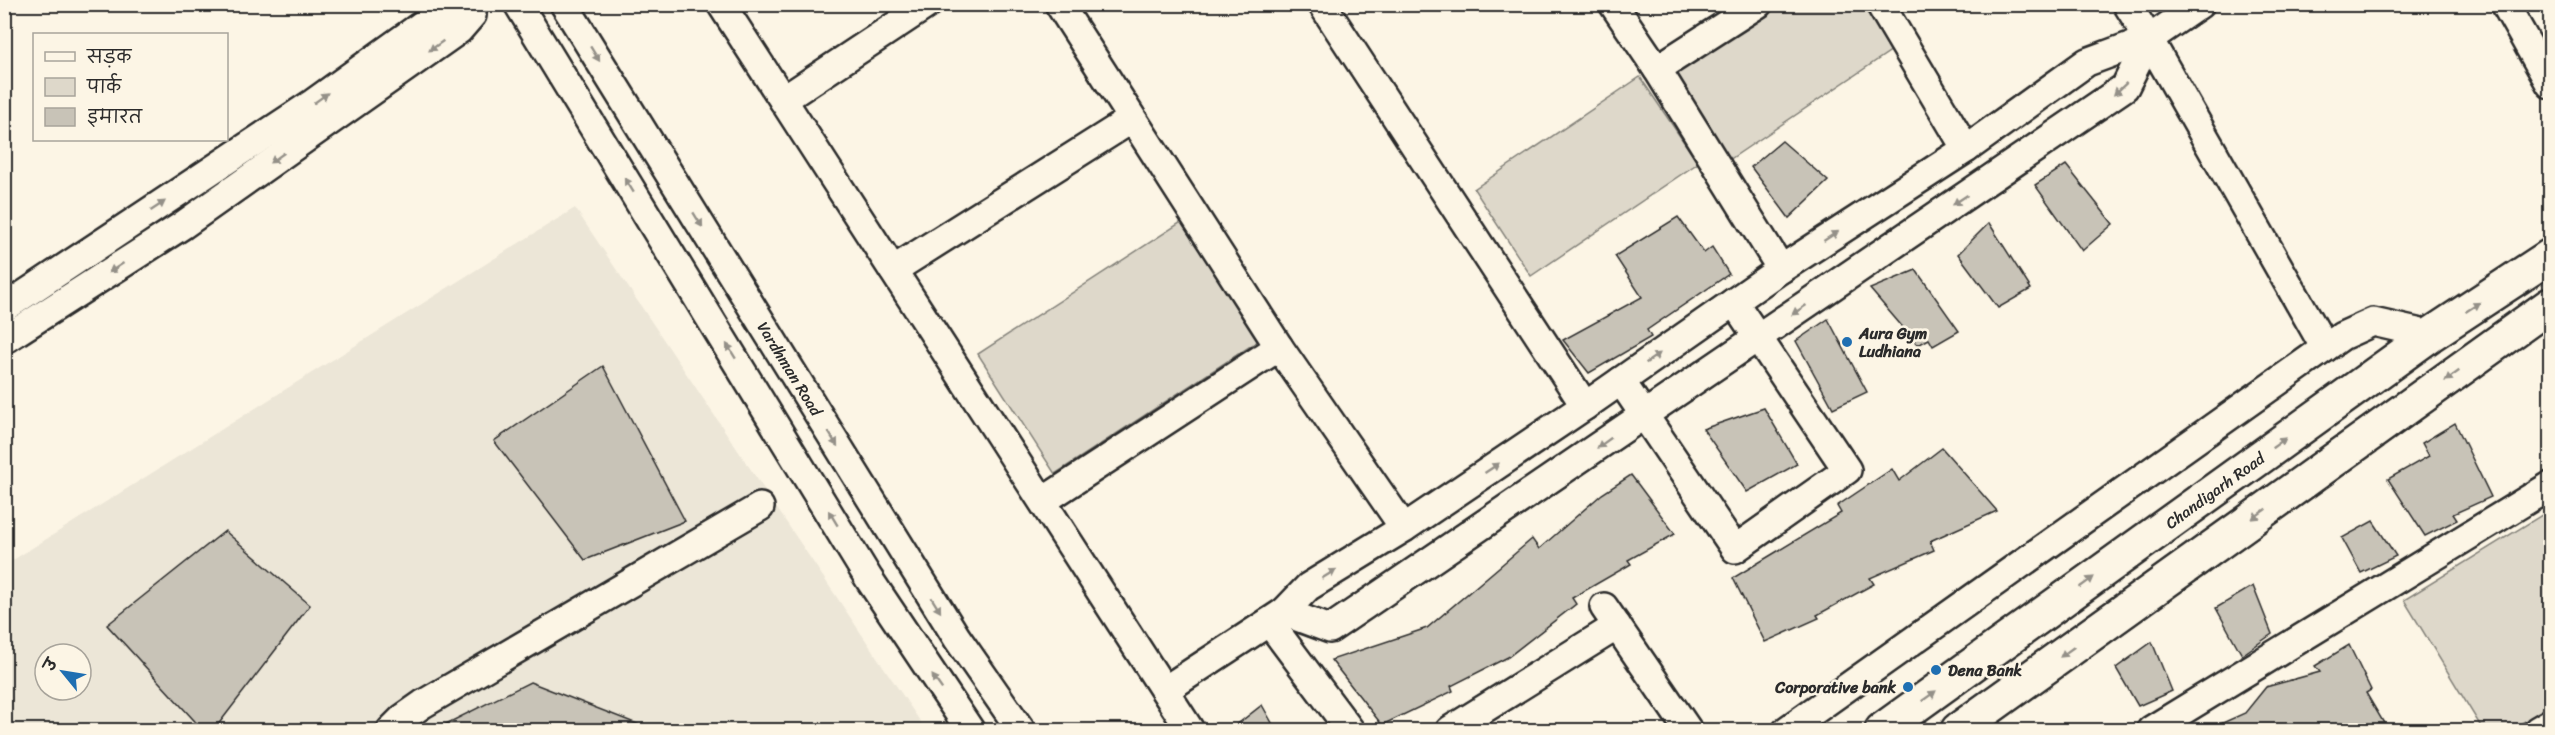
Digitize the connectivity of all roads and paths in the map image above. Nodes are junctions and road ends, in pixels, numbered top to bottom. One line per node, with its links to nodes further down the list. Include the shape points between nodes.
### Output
1 (451, 4): 26 (street, one-way to 1, via 313,103)
2 (471, 4): 29 (street, one-way to 29, via 472,15 459,30 183,225)
3 (518, 4): 43 (street, one-way to 3, via 869,579)
4 (564, 4): 44 (street, Vardhman Road, one-way to 44, via 957,639)
5 (721, 4): 18 (street)
6 (928, 4): 18 (street)
7 (1059, 4): 19 (street)
8 (1322, 4): 33 (street)
9 (1613, 4): 16 (street)
10 (1758, 4): 16 (street)
11 (1880, 4): 20 (street)
12 (2127, 4): 15 (street)
13 (2200, 4): 15 (street)
14 (2505, 4): 17 (street)
15 (2149, 39): 20 (street, via 2087,62); 28 (street, one-way to 28, via 2125,87); 31 (street)
16 (1657, 69): 22 (street)
17 (2550, 84)
18 (783, 100): 23 (street)
19 (1132, 119): 23 (street); 30 (street)
20 (1966, 149): 22 (street, one-way to 20)
21 (2550, 256): 27 (main road, Chandigarh Road, one-way to 21)
22 (1781, 268): 24 (street)
23 (893, 270): 36 (street)
24 (1734, 302): 28 (street); 32 (street, one-way to 24)
25 (2550, 305): 51 (main road, one-way to 51)
26 (4, 308)
27 (2430, 335): 31 (street, via 2373,322); 50 (main road, Chandigarh Road, one-way to 27)
28 (1759, 337): 34 (street); 34 (street, via 1847,470 1735,549)
29 (4, 340)
30 (1279, 347): 36 (street); 38 (street)
31 (2325, 348): 49 (street)
32 (1621, 381): 33 (street); 34 (street)
33 (1585, 406): 38 (street, one-way to 33)
34 (1643, 414): 39 (street, one-way to 39, via 1330,629)
35 (2550, 486): 52 (street)
36 (1042, 501): 40 (street)
37 (760, 507): 42 (street, via 423,704)
38 (1404, 528): 39 (street, one-way to 38, via 1308,587)
39 (1277, 617): 40 (street); 46 (street)
40 (1165, 690): 45 (street)
41 (2550, 723): 53 (street)
42 (391, 730)
43 (970, 730)
44 (1021, 730)
45 (1190, 730)
46 (1350, 730)
47 (1450, 730): 48 (street, via 1611,616)
48 (1688, 730)
49 (1787, 730)
50 (1882, 730)
51 (1958, 730)
52 (2151, 730)
53 (2538, 730)

